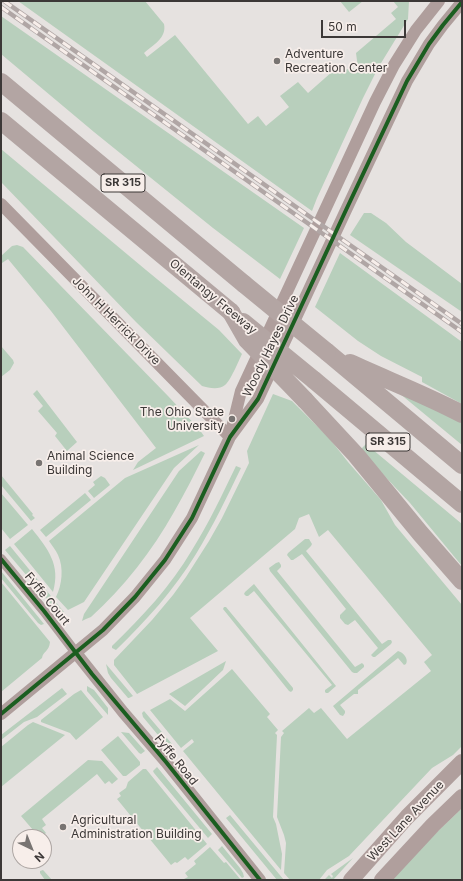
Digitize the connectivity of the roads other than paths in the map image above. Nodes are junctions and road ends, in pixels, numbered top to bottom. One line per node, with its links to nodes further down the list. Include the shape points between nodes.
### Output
1 (439, 1): 9 (street, Woody Hayes Drive, via 416,30 375,102 241,391)
2 (462, 2): 9 (street, Woody Hayes Drive, via 429,44 407,81 258,399)
3 (1, 82): 7 (highway, SR 315, bridge)
4 (1, 121): 6 (highway, Olentangy Freeway / SR 315)
5 (1, 204): 9 (street, John H Herrick Drive)
6 (231, 312): 11 (highway, Olentangy Freeway / SR 315, bridge); 13 (highway, bridge, via 247,340 356,455)
7 (327, 352): 8 (highway); 10 (highway, SR 315)
8 (462, 414)
9 (230, 437): 14 (street, Woody Hayes Drive, via 192,518 165,560 135,597)
10 (462, 465)
11 (462, 504)
12 (1, 559): 14 (street, Fyffe Court)
13 (462, 581)
14 (76, 653): 15 (street, Woody Hayes Drive); 18 (street, Fyffe Road)
15 (1, 714)
16 (462, 762): 19 (main road, West Lane Avenue, via 407,817)
17 (462, 797): 20 (main road, West Lane Avenue)
18 (260, 880)
19 (351, 880)
20 (382, 880)

